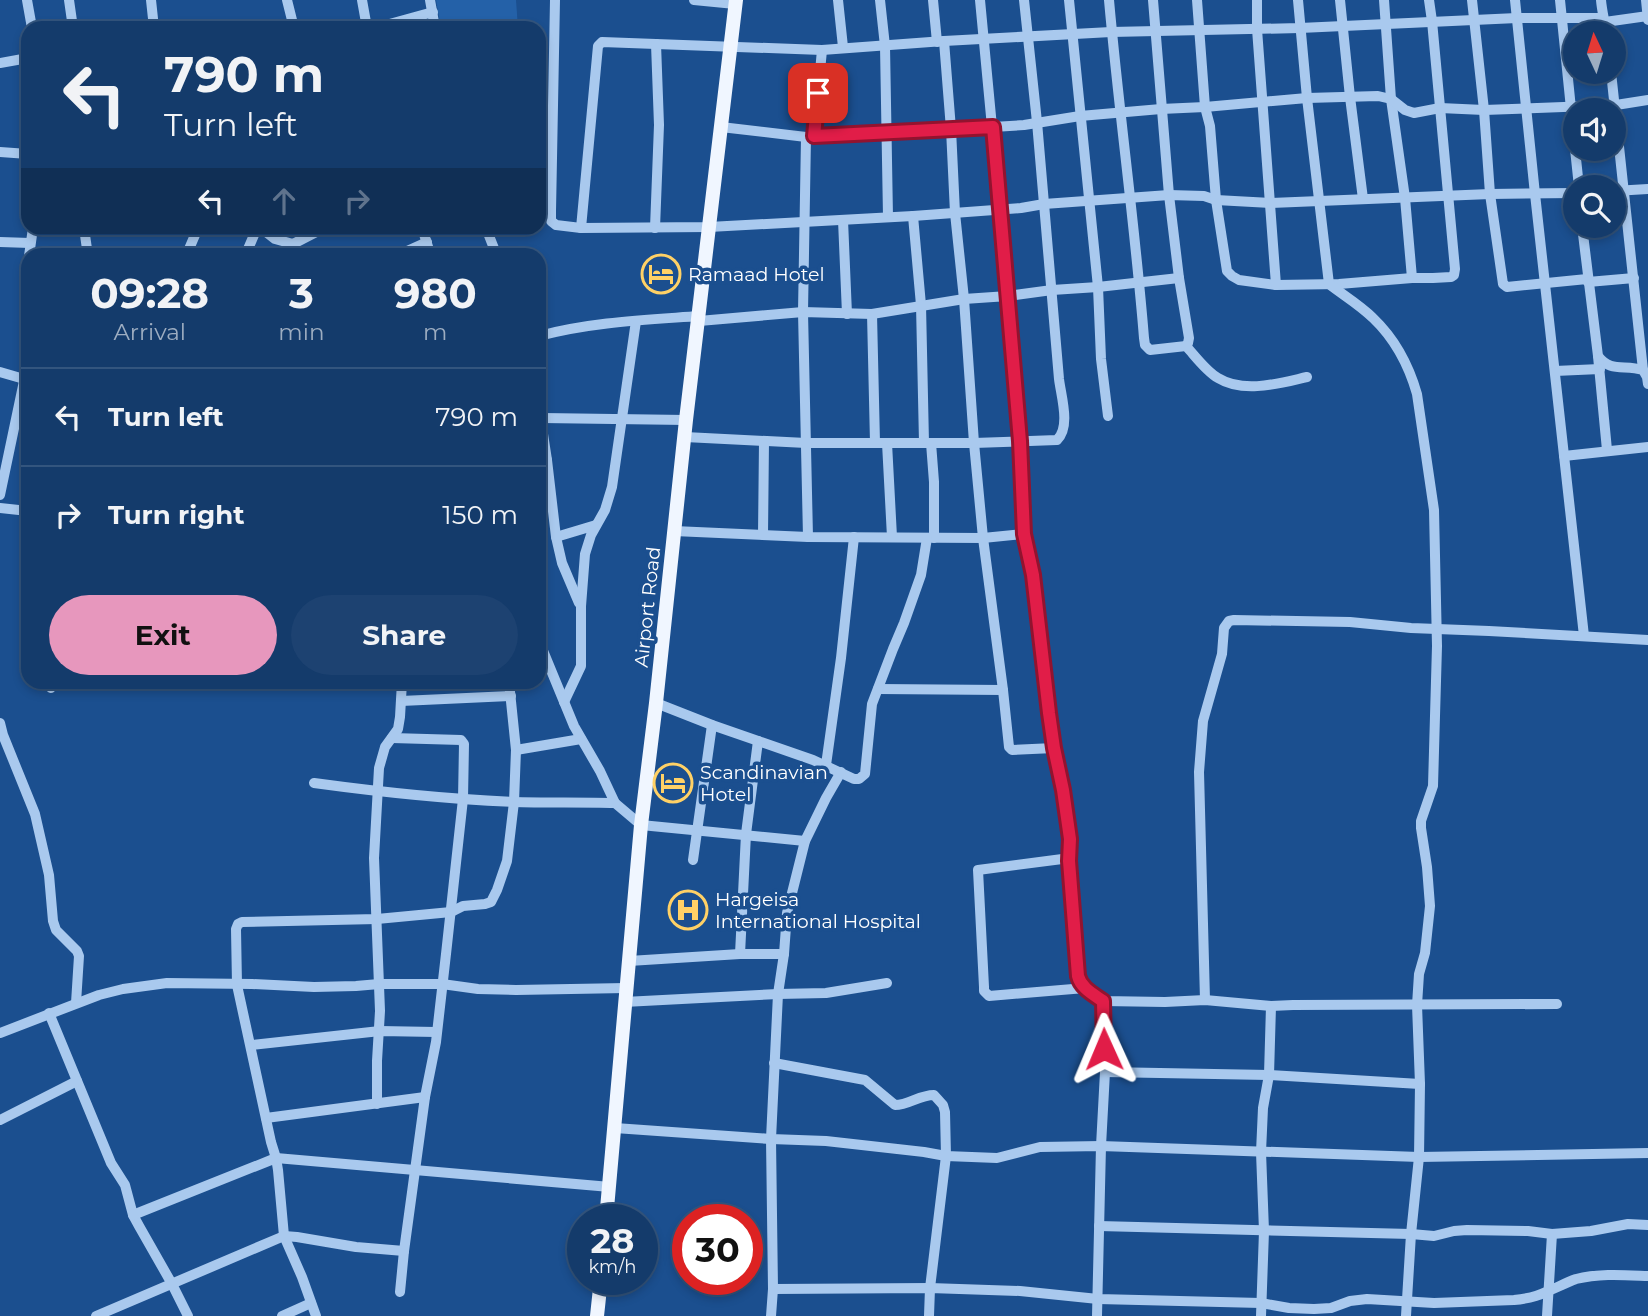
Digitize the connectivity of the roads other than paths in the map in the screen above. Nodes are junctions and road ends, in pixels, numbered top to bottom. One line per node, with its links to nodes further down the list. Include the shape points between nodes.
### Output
1 (27, 0): 35 (street)
2 (69, 0): 36 (street)
3 (151, 0): 37 (street)
4 (287, 0): 38 (street)
5 (362, 0): 39 (street)
6 (430, 0): 29 (street)
7 (555, 0): 81 (street)
8 (694, 0): 28 (street)
9 (838, 0): 59 (street)
10 (880, 0): 58 (street)
11 (933, 0): 55 (street)
12 (980, 0): 54 (street)
13 (1024, 0): 53 (street)
14 (1069, 0): 52 (street)
15 (1108, 0): 51 (street)
16 (1153, 0): 50 (street)
17 (1197, 0): 48 (street)
18 (1257, 0): 49 (street)
19 (1298, 0): 47 (street)
20 (1340, 0): 46 (street)
21 (1384, 0): 45 (street)
22 (1429, 0): 34 (street)
23 (1472, 0): 33 (street)
24 (1516, 0): 30 (street)
25 (1560, 0): 31 (street)
26 (1601, 0): 43 (street)
27 (1646, 0): 32 (street)
28 (735, 2): 57 (main road, Airport Road)
29 (433, 12): 40 (street); 41 (street)
30 (1517, 18): 31 (street); 33 (street); 71 (street)
31 (1561, 18): 42 (street); 65 (street)
32 (1648, 18): 44 (street)
33 (1475, 19): 34 (street); 75 (street)
34 (1432, 20): 45 (street); 73 (street)
35 (31, 21)
36 (72, 21)
37 (153, 21)
38 (292, 21)
39 (366, 21)
40 (400, 21)
41 (435, 21)
42 (1582, 21)
43 (1604, 21)
44 (1626, 21)
45 (1387, 24): 46 (street); 66 (street)
46 (1343, 25): 47 (street); 63 (street)
47 (1300, 28): 49 (street); 64 (street)
48 (1199, 29): 49 (street); 50 (street); 70 (street)
49 (1257, 29): 68 (street)
50 (1157, 31): 51 (street); 74 (street)
51 (1111, 32): 52 (street); 76 (street)
52 (1072, 34): 53 (street); 77 (street)
53 (1029, 37): 54 (street); 78 (street)
54 (985, 40): 55 (street); 80 (street)
55 (941, 41): 58 (street); 83 (street)
56 (656, 44): 57 (street); 111 (street, via 602,42 598,46); 112 (street)
57 (732, 46): 60 (street); 79 (main road, Airport Road)
58 (885, 46): 59 (street); 84 (street)
59 (843, 47): 60 (street)
60 (822, 50): 85 (street)
61 (21, 59): 62 (street)
62 (0, 63)
63 (1350, 97): 64 (street); 66 (street); 99 (street)
64 (1307, 98): 68 (street); 102 (street)
65 (1570, 98)
66 (1391, 99): 73 (street, via 1414,113); 98 (street)
67 (1648, 100): 69 (street)
68 (1262, 101): 70 (street); 103 (street)
69 (1626, 103)
70 (1205, 107): 74 (street); 100 (street)
71 (1527, 107): 72 (street); 75 (street); 94 (street)
72 (1563, 107)
73 (1440, 108): 75 (street); 96 (street)
74 (1161, 109): 76 (street); 95 (street)
75 (1484, 110): 93 (street)
76 (1119, 112): 77 (street); 97 (street)
77 (1080, 116): 78 (street); 101 (street)
78 (1037, 122): 80 (street); 104 (street)
79 (720, 127): 85 (street); 113 (main road, Airport Road)
80 (993, 127): 83 (street); 105 (street)
81 (553, 128): 82 (street); 89 (street)
82 (546, 129)
83 (951, 129): 84 (street); 106 (street)
84 (888, 132): 85 (street); 108 (street)
85 (810, 136): 110 (street)
86 (0, 152): 87 (street)
87 (21, 154)
88 (546, 168): 89 (street)
89 (551, 168): 111 (street, via 551,221)
90 (1648, 189): 91 (street)
91 (1626, 190)
92 (1563, 193): 94 (street)
93 (1490, 194): 94 (street); 96 (street); 134 (street, via 1503,284)
94 (1535, 194): 134 (street)
95 (1169, 195): 97 (street); 100 (street); 128 (street)
96 (1448, 196): 98 (street); 129 (street, via 1454,275)
97 (1129, 197): 101 (street); 132 (street)
98 (1405, 198): 99 (street); 129 (street)
99 (1363, 199): 102 (street)
100 (1216, 200): 103 (street); 135 (street, via 1227,271 1239,280)
101 (1088, 201): 104 (street); 136 (street)
102 (1320, 201): 103 (street); 133 (street)
103 (1270, 203): 135 (street)
104 (1044, 204): 105 (street); 137 (street)
105 (1000, 209): 106 (street); 138 (street)
106 (955, 213): 107 (street); 139 (street)
107 (913, 216): 108 (street); 140 (street)
108 (888, 217): 109 (street)
109 (843, 220): 110 (street); 142 (street)
110 (804, 221): 113 (street); 141 (street)
111 (581, 228): 112 (street)
112 (655, 228): 113 (street)
113 (709, 228): 144 (main road, Airport Road)
114 (1626, 234): 130 (street)
115 (32, 235): 122 (street)
116 (269, 235): 123 (street)
117 (310, 235): 123 (street)
118 (424, 235): 121 (street)
119 (1584, 238): 131 (street)
120 (0, 242): 122 (street)
121 (427, 242): 126 (street); 127 (street)
122 (30, 243): 124 (street)
123 (293, 244): 125 (street)
124 (30, 248)
125 (296, 248)
126 (414, 248)
127 (429, 248)
128 (1179, 278): 132 (street); 147 (street, via 1189,338)
129 (1412, 278): 133 (street)
130 (1634, 278): 131 (street); 150 (street)
131 (1588, 281): 134 (street); 148 (street)
132 (1139, 283): 136 (street); 147 (street, via 1147,349)
133 (1329, 284): 135 (street); 187 (street, via 1372,316 1388,335 1417,394 1434,510)
134 (1546, 284): 151 (street)
135 (1276, 285)
136 (1098, 287): 137 (street); 157 (street)
137 (1052, 290): 138 (street); 163 (street, via 1063,433 1057,440)
138 (1008, 296): 139 (street); 163 (street)
139 (964, 299): 140 (street); 168 (street)
140 (921, 305): 143 (street); 167 (street)
141 (803, 312): 142 (street); 144 (street); 164 (street)
142 (847, 314): 143 (street)
143 (872, 314): 165 (street)
144 (699, 318): 145 (street); 160 (main road, Airport Road)
145 (636, 321): 146 (street); 159 (street)
146 (546, 334)
147 (1186, 346): 153 (street, via 1225,382 1249,386)
148 (1598, 356): 149 (street); 150 (street, via 1610,367)
149 (1600, 369): 151 (street); 170 (street)
150 (1643, 370): 155 (street)
151 (1555, 371): 171 (street)
152 (0, 372): 154 (street)
153 (1307, 377)
154 (21, 378)
155 (1648, 384)
156 (546, 414): 159 (street)
157 (1108, 416)
158 (21, 418): 173 (street)
159 (622, 419): 160 (street); 176 (street, via 612,487)
160 (686, 420): 161 (main road, Airport Road)
161 (685, 437): 162 (street); 177 (main road, Airport Road)
162 (764, 441): 164 (street); 179 (street)
163 (1020, 441): 168 (street); 178 (street)
164 (806, 443): 165 (street); 181 (street)
165 (875, 443): 166 (street)
166 (887, 443): 167 (street); 183 (street)
167 (928, 443): 168 (street); 184 (street, via 934,481)
168 (974, 443): 185 (street)
169 (1648, 447): 170 (street)
170 (1607, 450): 171 (street)
171 (1564, 456): 188 (street)
172 (546, 478): 180 (street)
173 (0, 495)
174 (0, 508): 175 (street)
175 (21, 510)
176 (596, 525): 180 (street); 186 (street, via 585,554)
177 (674, 531): 179 (street); 198 (main road, Airport Road)
178 (1024, 534): 185 (street); 204 (street)
179 (763, 535): 181 (street)
180 (556, 537): 186 (street)
181 (808, 537): 182 (street)
182 (854, 537): 183 (street); 206 (street)
183 (892, 537): 184 (street)
184 (930, 538): 185 (street); 193 (street, via 921,575)
185 (983, 538): 194 (street)
186 (581, 606): 197 (street, via 582,666)
187 (1436, 628): 188 (street); 231 (street, via 1350,622 1226,623 1203,721 1199,772); 235 (street, via 1433,786 1421,821 1430,906)
188 (1584, 636): 189 (street)
189 (1648, 640)
190 (546, 658): 197 (street)
191 (402, 689): 196 (street)
192 (510, 689): 195 (street)
193 (878, 689): 194 (street); 207 (street, via 872,704 865,774 854,779)
194 (1003, 690): 204 (street, via 1010,749)
195 (510, 696): 196 (street); 205 (street)
196 (401, 701): 201 (street, via 398,729)
197 (564, 702): 202 (street)
198 (656, 703): 200 (street); 213 (main road, Airport Road)
199 (0, 723): 233 (street, via 35,814 49,875 53,921 79,956)
200 (712, 725): 203 (street); 214 (street)
201 (392, 738): 209 (street, via 381,756); 210 (street, via 463,741)
202 (581, 739): 205 (street); 212 (street)
203 (758, 741): 206 (street); 215 (street)
204 (1054, 748): 217 (street, via 1067,813)
205 (516, 750): 211 (street)
206 (826, 765): 207 (street)
207 (841, 772): 216 (street)
208 (314, 783): 209 (street)
209 (377, 792): 210 (street); 220 (street)
210 (463, 799): 211 (street); 219 (street)
211 (514, 802): 212 (street); 219 (street, via 507,861 491,902)
212 (615, 803): 213 (street)
213 (641, 825): 214 (street); 223 (main road, Airport Road)
214 (697, 831): 215 (street); 218 (street)
215 (746, 834): 216 (street); 221 (street)
216 (805, 841): 222 (street, via 787,913)
217 (1070, 858): 228 (street, via 1078,976); 228 (street, via 978,870 984,991 989,996)
218 (693, 860)
219 (450, 912): 220 (street); 226 (street)
220 (377, 919): 225 (street); 227 (street, via 238,924)
221 (740, 954): 222 (street); 223 (street)
222 (784, 954): 229 (street)
223 (629, 961): 230 (main road, Airport Road)
224 (887, 983): 229 (street, via 826,993)
225 (379, 984): 226 (street); 227 (street, via 338,988); 238 (street)
226 (442, 984): 230 (street); 239 (street)
227 (237, 985): 233 (street, via 167,983 123,989); 241 (street)
228 (1085, 988): 232 (street)
229 (778, 994): 230 (street); 242 (street)
230 (625, 995): 251 (main road, Airport Road)
231 (1205, 1000): 232 (street); 236 (street)
232 (1103, 1001): 243 (street)
233 (76, 1003): 237 (street)
234 (1557, 1004): 235 (street)
235 (1417, 1005): 236 (street); 246 (street)
236 (1271, 1006): 244 (street)
237 (49, 1013): 240 (street); 245 (street)
238 (380, 1031): 239 (street); 241 (street); 248 (street)
239 (436, 1032): 247 (street)
240 (0, 1033)
241 (251, 1045): 249 (street)
242 (774, 1063): 252 (street); 256 (street, via 865,1080 895,1105 934,1095 945,1112)
243 (1105, 1072): 244 (street); 253 (street)
244 (1269, 1076): 246 (street); 254 (street)
245 (77, 1081): 250 (street); 262 (street)
246 (1420, 1084): 257 (street)
247 (425, 1097): 248 (street); 259 (street)
248 (377, 1104): 249 (street)
249 (266, 1118): 258 (street)
250 (0, 1120)
251 (615, 1128): 252 (street); 260 (main road, Airport Road)
252 (771, 1139): 256 (street); 273 (street)
253 (1101, 1146): 254 (street); 256 (street, via 1040,1147 997,1158); 263 (street)
254 (1261, 1152): 257 (street); 265 (street)
255 (1648, 1153): 257 (street)
256 (946, 1156): 272 (street)
257 (1419, 1157): 266 (street)
258 (276, 1158): 259 (street); 262 (street); 268 (street)
259 (415, 1170): 260 (street); 269 (street)
260 (610, 1187): 261 (main road, Airport Road)
261 (608, 1204)
262 (134, 1215): 271 (street)
263 (1099, 1226): 265 (street); 277 (street)
264 (1648, 1226): 267 (street, via 1628,1224)
265 (1264, 1231): 266 (street); 280 (street)
266 (1411, 1234): 267 (street, via 1434,1236 1467,1230); 278 (street)
267 (1552, 1234): 275 (street)
268 (284, 1236): 269 (street); 271 (street); 279 (street)
269 (404, 1251): 274 (street)
270 (1648, 1276): 275 (street, via 1597,1275)
271 (172, 1283): 281 (street); 282 (street)
272 (930, 1288): 273 (street); 277 (street); 287 (street)
273 (773, 1289): 286 (street)
274 (400, 1292)
275 (1548, 1292): 278 (street, via 1514,1300); 291 (street)
276 (599, 1295): 285 (main road)
277 (1098, 1299): 280 (street); 288 (street)
278 (1406, 1301): 280 (street, via 1367,1299 1314,1309); 290 (street)
279 (311, 1303): 283 (street); 284 (street)
280 (1261, 1303): 289 (street)
281 (96, 1316)
282 (188, 1316)
283 (282, 1316)
284 (316, 1316)
285 (597, 1316)
286 (771, 1316)
287 (929, 1316)
288 (1097, 1316)
289 (1261, 1316)
290 (1406, 1316)
291 (1547, 1316)

